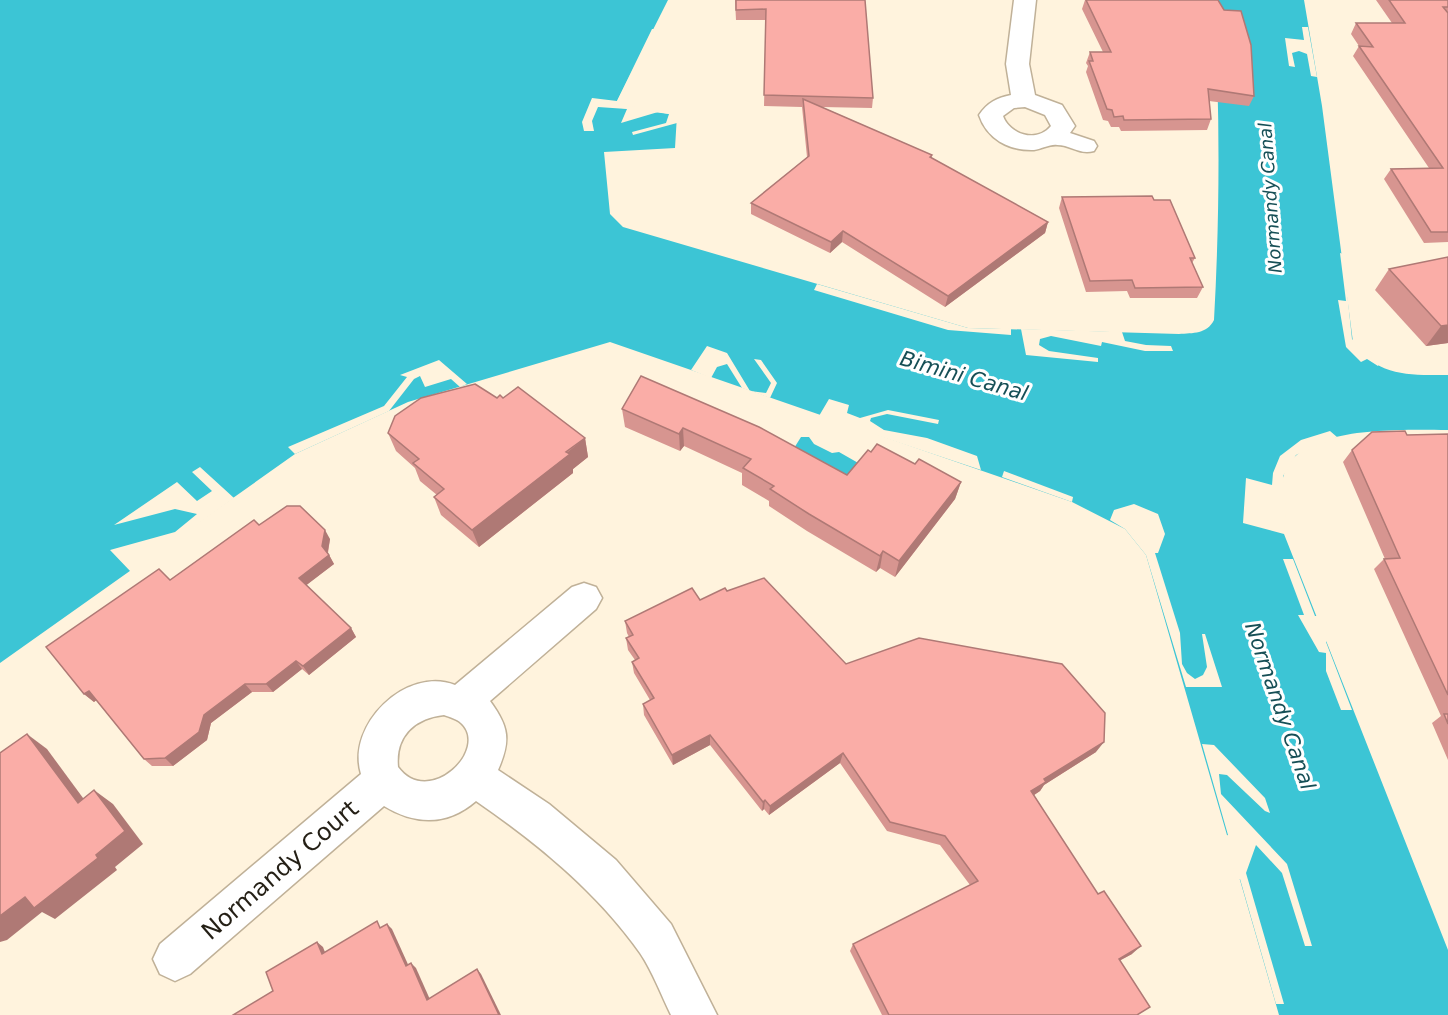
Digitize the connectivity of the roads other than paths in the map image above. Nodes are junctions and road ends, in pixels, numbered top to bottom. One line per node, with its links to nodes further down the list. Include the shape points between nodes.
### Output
1 (1025, 0): 2 (street, via 1017,69 1018,85)
2 (1025, 100): 3 (street, via 1057,112 1064,126); 3 (street, via 996,109 991,115 997,129 1030,142)
3 (1056, 136): 4 (street)
4 (1085, 146)
5 (584, 598): 6 (street)
6 (463, 701): 7 (street, via 482,717 489,742 486,760); 8 (street, via 426,699 393,720 382,736 377,754)
7 (475, 777): 8 (street, via 460,791 441,799 421,801 403,796); 10 (street, via 535,818 601,875 656,939)
8 (384, 780): 9 (street, Normandy Court)
9 (175, 959)
10 (695, 1015)

